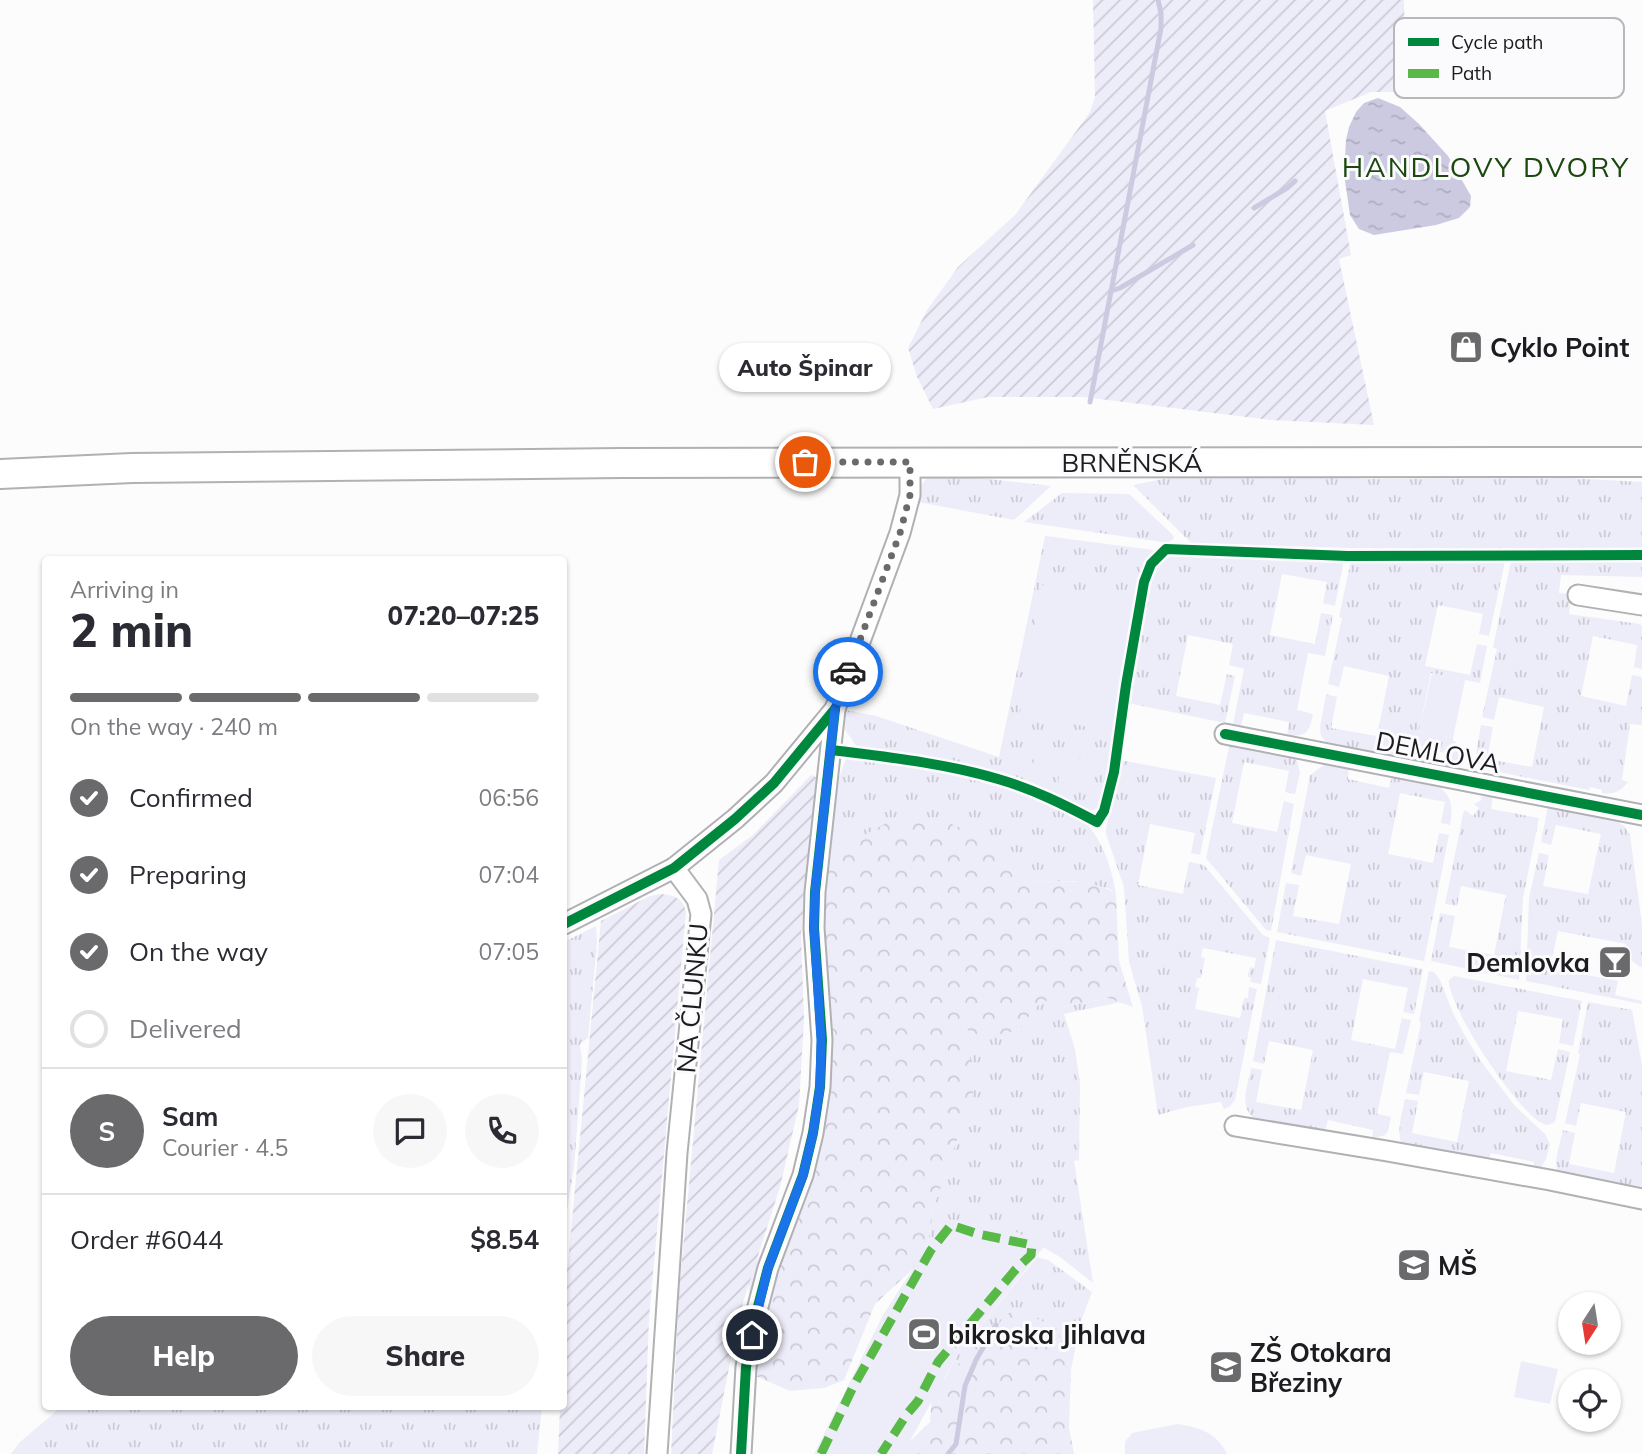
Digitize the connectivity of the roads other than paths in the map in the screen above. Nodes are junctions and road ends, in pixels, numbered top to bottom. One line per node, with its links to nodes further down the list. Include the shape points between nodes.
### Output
1 (910, 462): 2 (main road, BRNĚNSKÁ); 3 (main road, BRNĚNSKÁ, via 132,468); 6 (street, via 910,495 900,533)
2 (1642, 462)
3 (0, 474)
4 (1578, 595): 5 (street)
5 (1642, 605)
6 (835, 709): 9 (street, via 774,783 736,820); 14 (street, via 814,928 820,1087 803,1175 768,1268 755,1318 746,1367)
7 (1225, 734): 8 (street, DEMLOVA)
8 (1642, 815)
9 (674, 868): 10 (street); 13 (street, NA ČLUNKU, via 701,914 677,1153)
10 (567, 922)
11 (1235, 1126): 12 (street)
12 (1642, 1199)
13 (657, 1454)
14 (741, 1454)

